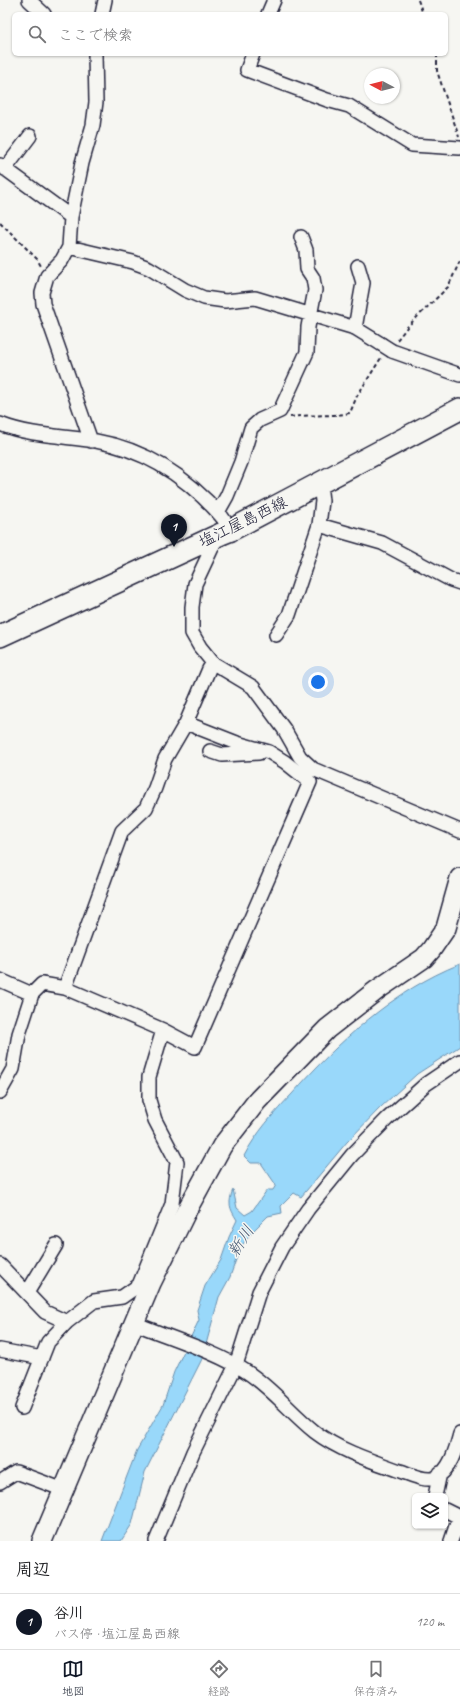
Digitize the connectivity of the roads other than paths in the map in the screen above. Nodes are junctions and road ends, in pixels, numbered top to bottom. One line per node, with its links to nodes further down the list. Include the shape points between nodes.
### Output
1 (29, 0): 4 (street)
2 (105, 0): 5 (street)
3 (274, 0): 6 (street)
4 (42, 12)
5 (102, 12)
6 (269, 12)
7 (95, 56): 12 (street, via 96,102 93,125)
8 (252, 56): 10 (street, via 247,70 349,106 412,145)
9 (30, 136): 11 (street)
10 (458, 145)
11 (2, 167): 12 (street)
12 (71, 217): 14 (street)
13 (300, 237): 16 (street, via 306,250 307,269 313,278 315,290)
14 (69, 247): 16 (street, via 149,268 185,290 204,298 225,301 255,298); 21 (street, via 62,260 47,276 42,293 43,304)
15 (358, 266): 17 (street, via 363,283)
16 (310, 314): 17 (street); 24 (street, via 307,352 298,375 280,411 260,420 251,428 227,496)
17 (355, 328): 18 (street, bridge, via 392,351)
18 (460, 375)
19 (460, 409): 22 (main road, 塩江屋島西線)
20 (0, 424): 21 (street, via 38,434)
21 (91, 441): 24 (street, via 119,446 153,459 200,494)
22 (320, 484): 23 (street, via 322,501); 24 (main road, 塩江屋島西線)
23 (319, 525): 25 (street, via 382,543); 26 (street, via 289,615)
24 (222, 526): 27 (main road, 塩江屋島西線); 28 (street, via 195,584 192,607 192,633)
25 (460, 583)
26 (276, 635)
27 (0, 636)
28 (214, 663): 29 (street); 32 (street, via 253,687 284,729 300,757)
29 (186, 723): 31 (street); 37 (street, via 165,759 146,808 122,831)
30 (210, 751): 31 (street, via 222,755)
31 (269, 752): 32 (street, via 278,752); 39 (street, via 310,782 195,1047)
32 (313, 769): 33 (street)
33 (460, 831)
34 (460, 878): 35 (street)
35 (453, 927): 46 (street, via 424,958 327,1029 257,1101 222,1146 191,1201)
36 (0, 980): 38 (street)
37 (65, 988): 38 (street, via 42,984); 39 (street)
38 (32, 994): 41 (street, via 19,1034 13,1069)
39 (163, 1030): 45 (street, via 148,1077 149,1100 154,1120 177,1162 172,1204 139,1285 122,1297 94,1301)
40 (460, 1061): 49 (street, via 426,1084 387,1119 352,1155 308,1209 282,1247 259,1292)
41 (0, 1092)
42 (56, 1245): 44 (street)
43 (0, 1265): 44 (street)
44 (27, 1292): 45 (street, via 46,1312)
45 (67, 1322): 48 (street, via 48,1342)
46 (132, 1328): 49 (street); 54 (street); 58 (street)
47 (0, 1350): 48 (street)
48 (42, 1358): 50 (street)
49 (232, 1363): 52 (street, via 264,1383 315,1432 336,1445 422,1478 434,1478); 59 (street)
50 (22, 1408)
51 (460, 1434): 52 (street, via 445,1470)
52 (440, 1474): 55 (street)
53 (0, 1482): 54 (street, via 16,1472)
54 (56, 1487): 57 (street)
55 (437, 1493)
56 (448, 1512): 60 (street, via 459,1517)
57 (33, 1541)
58 (42, 1541)
59 (156, 1541)
60 (451, 1541)

